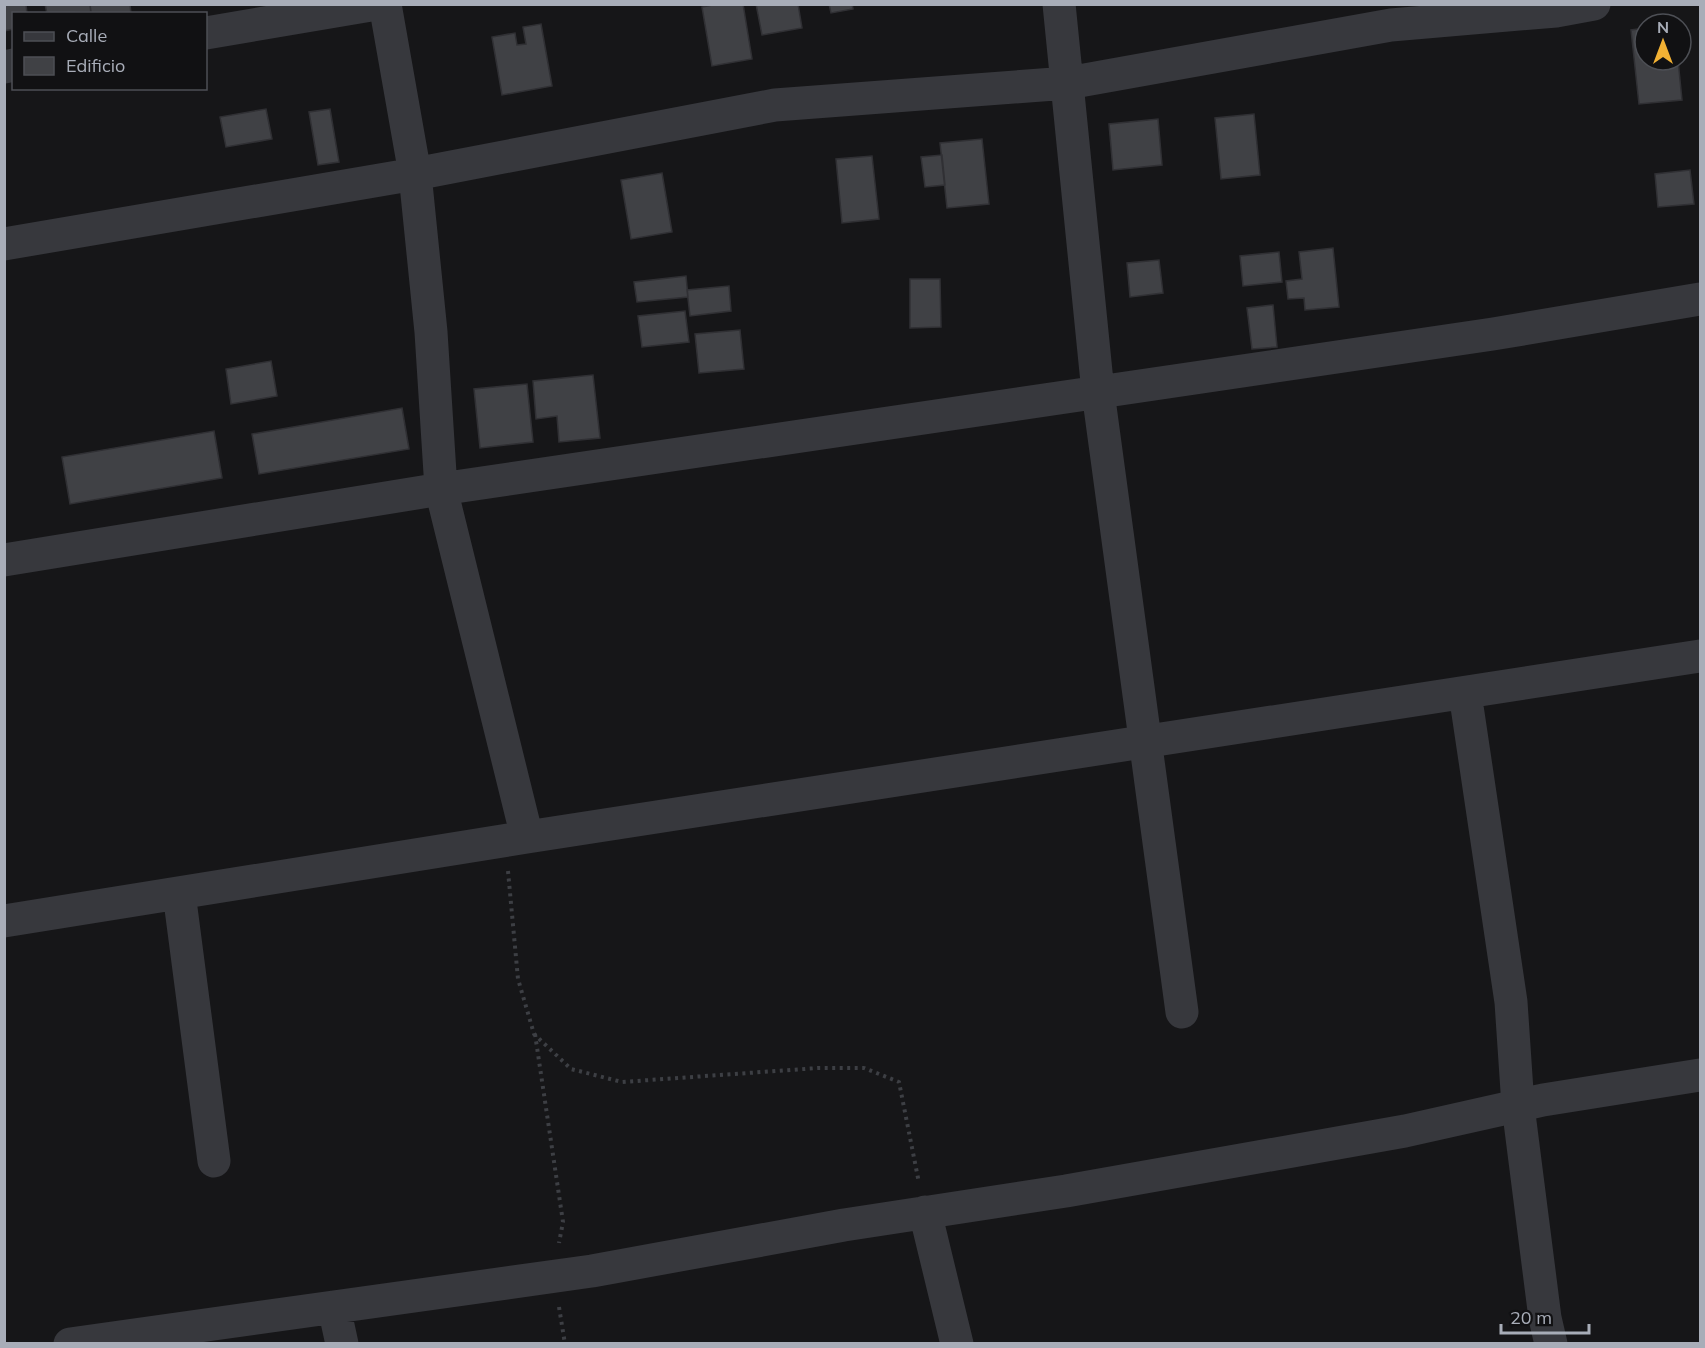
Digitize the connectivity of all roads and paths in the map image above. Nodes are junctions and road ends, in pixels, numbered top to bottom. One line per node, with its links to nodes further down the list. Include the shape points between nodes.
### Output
1 (377, 4): 5 (street)
2 (385, 4): 7 (street)
3 (1059, 4): 6 (street)
4 (1594, 4): 6 (street, via 1391,25)
5 (207, 33)
6 (1068, 83): 7 (street, via 775,105); 10 (street)
7 (415, 174): 8 (street); 11 (street)
8 (4, 244)
9 (1701, 299): 10 (street)
10 (1098, 392): 11 (street); 15 (street)
11 (441, 489): 12 (street); 16 (street)
12 (4, 560)
13 (1701, 656): 14 (street)
14 (1465, 693): 15 (street); 22 (street, via 1512,1002)
15 (1144, 742): 16 (street); 19 (street)
16 (516, 838): 17 (street); 20 (path, via 518,979)
17 (179, 893): 18 (street); 23 (street)
18 (4, 921)
19 (1182, 1011)
20 (534, 1034): 24 (path, via 572,1070 622,1082 818,1068 864,1068 899,1082); 25 (path, via 563,1222)
21 (1701, 1075): 22 (street)
22 (1518, 1106): 24 (street, via 1405,1131); 31 (street)
23 (213, 1161)
24 (925, 1212): 25 (street); 30 (street)
25 (554, 1276): 26 (street); 29 (path)
26 (334, 1307): 27 (street); 28 (street)
27 (70, 1344)
28 (342, 1344)
29 (565, 1344)
30 (957, 1344)
31 (1551, 1344)

